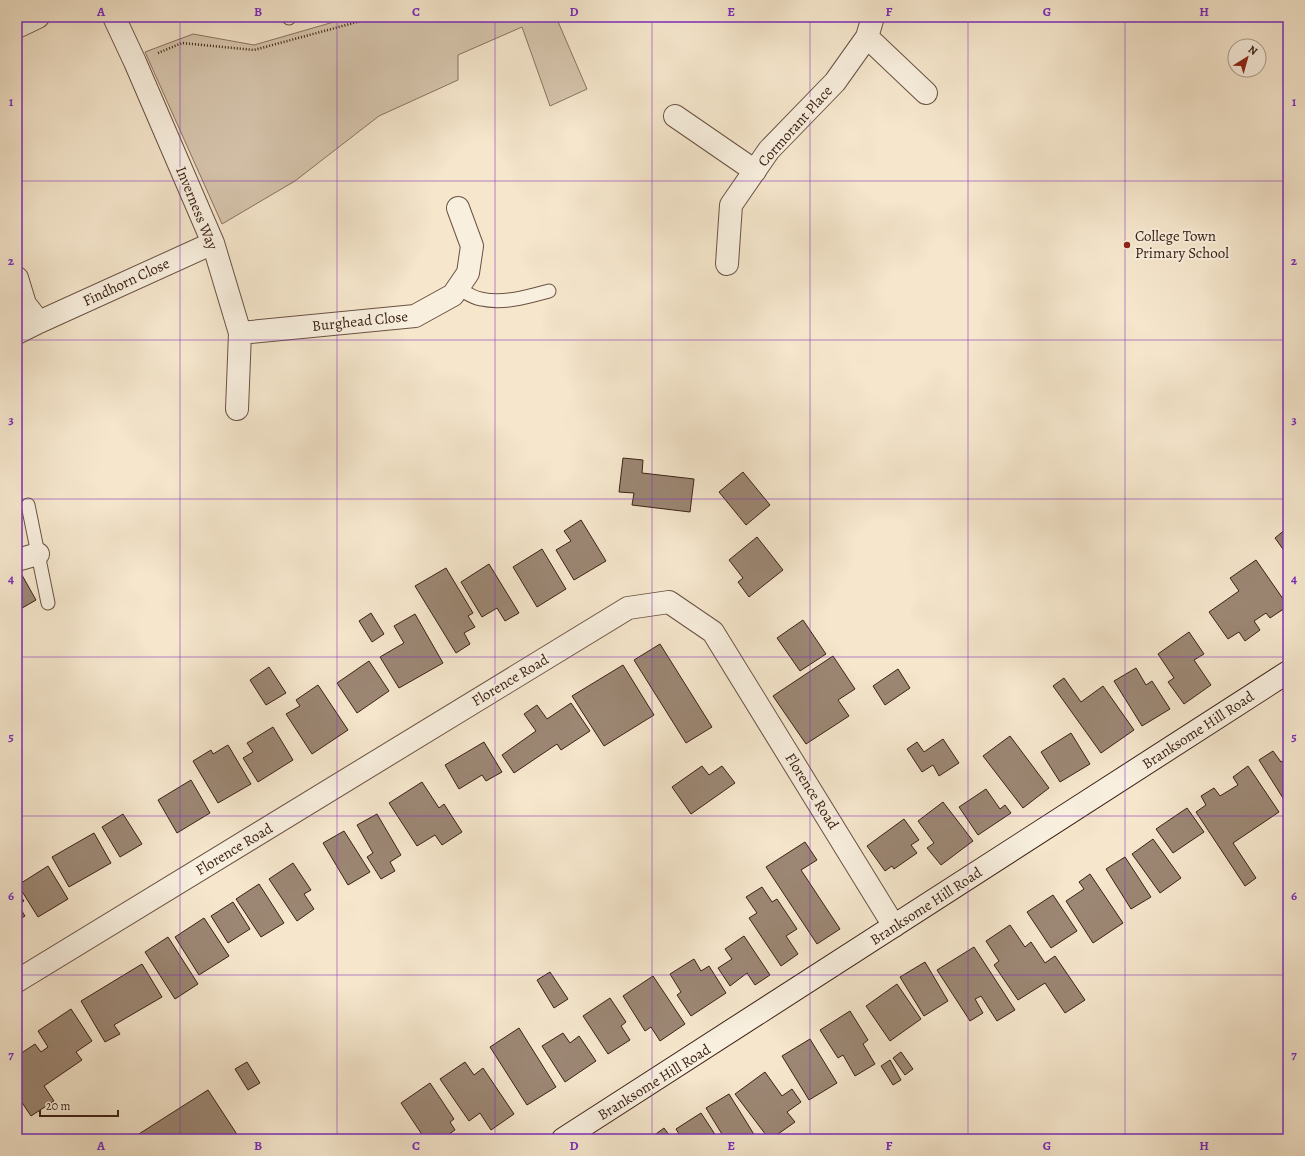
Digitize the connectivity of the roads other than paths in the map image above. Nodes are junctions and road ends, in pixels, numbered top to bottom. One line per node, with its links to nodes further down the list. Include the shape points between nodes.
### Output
1 (38, 17): 3 (street)
2 (114, 17): 9 (street, Inverness Way, via 136,62)
3 (17, 26)
4 (870, 27): 5 (street); 7 (street, Cormorant Place, via 835,82 769,150)
5 (926, 93)
6 (675, 116): 7 (street)
7 (755, 171): 10 (street, Cormorant Place, via 731,205)
8 (458, 208): 12 (street, Burghead Close, via 472,246 468,273)
9 (213, 243): 14 (street, Findhorn Close); 15 (street, Inverness Way)
10 (727, 264)
11 (17, 278): 14 (street, via 25,304)
12 (458, 288): 13 (lane, via 479,299 500,301); 15 (street, Burghead Close, via 453,295 415,316)
13 (549, 291)
14 (39, 322): 16 (street, Findhorn Close)
15 (240, 332): 17 (street, Inverness Way)
16 (17, 334)
17 (237, 409)
18 (28, 505): 19 (lane)
19 (38, 554): 20 (street); 21 (lane)
20 (17, 560)
21 (48, 603)
22 (1288, 672): 23 (street, Branksome Hill Road)
23 (894, 926): 24 (street, Florence Road, via 713,632 669,602 628,608); 25 (street, Branksome Hill Road)
24 (17, 981)
25 (563, 1139)

